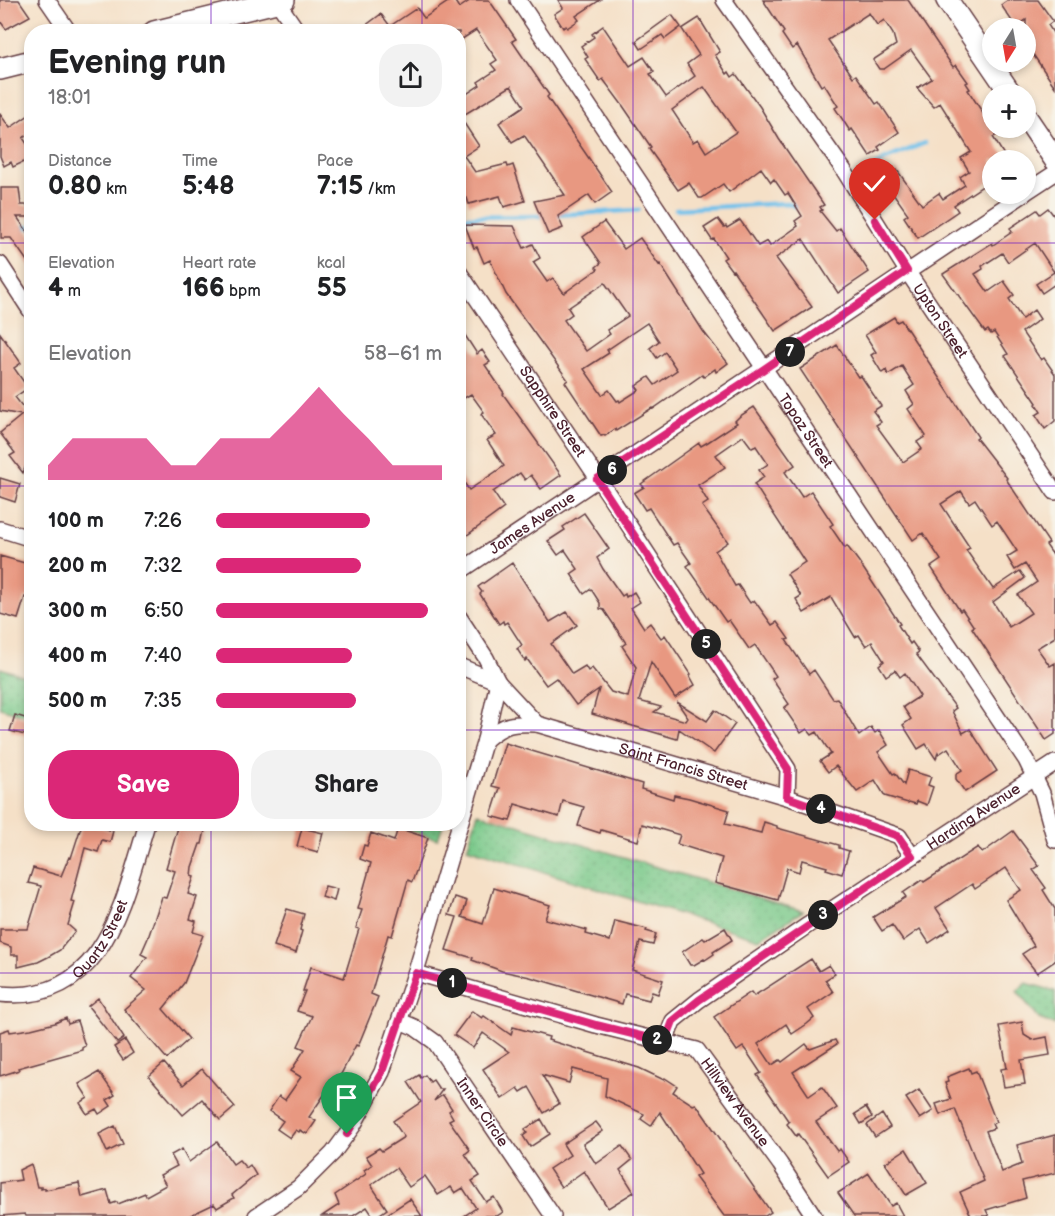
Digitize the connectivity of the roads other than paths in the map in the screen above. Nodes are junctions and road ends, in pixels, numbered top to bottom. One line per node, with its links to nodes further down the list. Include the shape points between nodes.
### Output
1 (48, 0): 6 (street)
2 (279, 0): 7 (main road); 8 (street)
3 (518, 0): 21 (street, Topaz Street)
4 (724, 0): 18 (street, Upton Street, via 843,169)
5 (947, 0): 11 (main road)
6 (64, 24)
7 (185, 24)
8 (293, 24)
9 (24, 63): 10 (main road)
10 (0, 69)
11 (1004, 84)
12 (1036, 132): 13 (main road)
13 (1055, 160)
14 (1055, 173): 15 (street, James Avenue)
15 (1036, 186)
16 (1008, 204): 18 (street, James Avenue)
17 (0, 264): 20 (street)
18 (907, 271): 21 (street, James Avenue); 23 (street, Upton Street)
19 (466, 282): 22 (street, Sapphire Street)
20 (24, 301)
21 (764, 369): 22 (street, James Avenue); 33 (street, Topaz Street)
22 (597, 479): 26 (street, James Avenue); 34 (street, Sapphire Street, via 788,769)
23 (1055, 492)
24 (0, 529): 25 (street)
25 (24, 536)
26 (466, 568)
27 (466, 628): 29 (street)
28 (466, 669): 29 (street)
29 (498, 682): 30 (street); 31 (street)
30 (537, 724): 31 (street, via 500,727); 34 (street, Saint Francis Street)
31 (485, 740): 35 (street)
32 (1055, 763): 33 (street, Harding Avenue)
33 (1034, 777): 38 (street, Topaz Street); 39 (street, Harding Avenue)
34 (787, 797): 39 (street, Saint Francis Street, via 898,836)
35 (466, 804)
36 (145, 831): 41 (street, Quartz Street, via 120,909 96,955 57,987 13,996)
37 (458, 831): 40 (street)
38 (1055, 840)
39 (912, 856): 43 (street, Harding Avenue, via 699,1000 673,1021)
40 (416, 973): 42 (street); 43 (street, Hillview Avenue)
41 (0, 994)
42 (400, 1021): 44 (street, via 382,1072 353,1126 298,1188); 45 (street, Inner Circle, via 435,1042)
43 (665, 1042): 46 (street, Hillview Avenue, via 697,1050)
44 (256, 1216)
45 (553, 1216)
46 (814, 1216)

